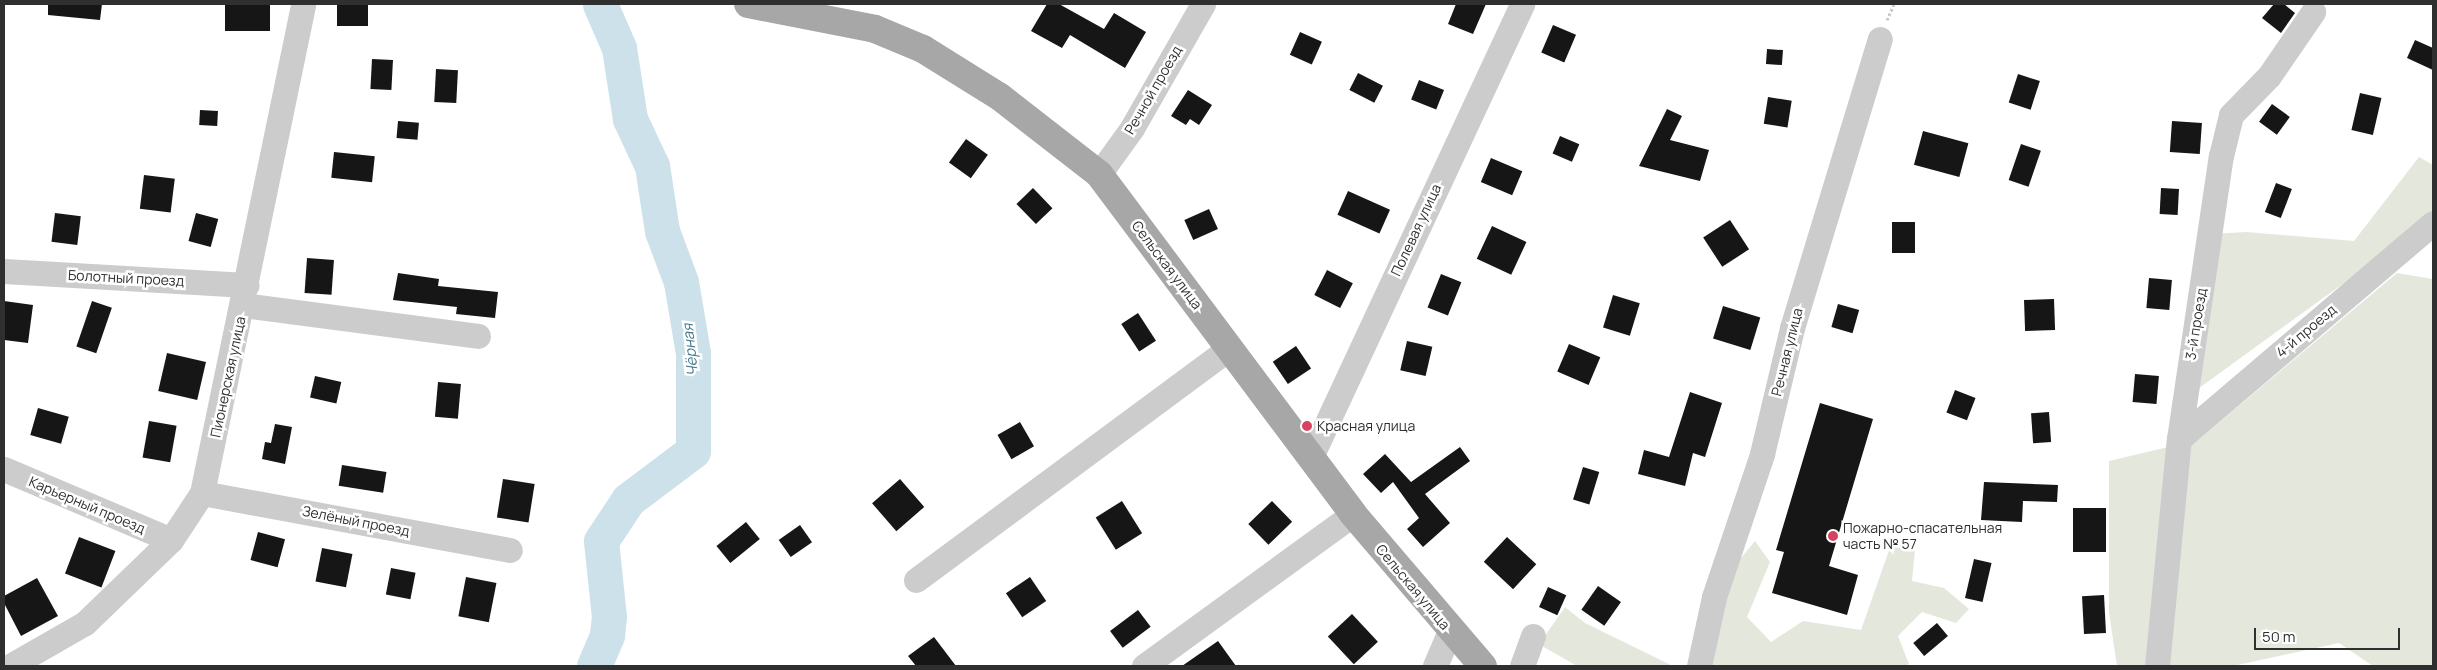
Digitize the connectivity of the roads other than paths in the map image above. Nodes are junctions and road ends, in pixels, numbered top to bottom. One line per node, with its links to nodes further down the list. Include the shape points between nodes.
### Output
1 (303, 4): 10 (street, Пионерская улица)
2 (748, 4): 7 (main road, Сельская улица, via 875,29 923,49 1000,97)
3 (1203, 4): 7 (street, Речной проезд, via 1132,128)
4 (1522, 4): 14 (street, Полевая улица)
5 (2313, 12): 13 (street, 3-й проезд, via 2269,76 2231,115 2220,156)
6 (1880, 39): 28 (street, Речная улица, via 1792,328 1762,454 1714,597)
7 (1099, 174): 12 (main road, Сельская улица)
8 (2433, 223): 13 (street, 4-й проезд)
9 (4, 271): 10 (street, Болотный проезд)
10 (245, 295): 11 (street, Болотный проезд); 16 (street, Пионерская улица)
11 (478, 336)
12 (1229, 348): 14 (main road, Сельская улица); 20 (street)
13 (2179, 439): 29 (street, 3-й проезд)
14 (1311, 456): 17 (main road, Сельская улица)
15 (4, 469): 18 (street, Карьерный проезд)
16 (202, 492): 18 (street, Пионерская улица); 19 (street, Зелёный проезд)
17 (1353, 514): 21 (main road, Сельская улица); 24 (street)
18 (171, 540): 23 (street, Пионерская улица, via 85,623)
19 (510, 550)
20 (916, 580)
21 (1450, 631): 25 (street); 26 (main road, Сельская улица)
22 (1534, 636): 27 (street)
23 (10, 666)
24 (1144, 666)
25 (1435, 666)
26 (1483, 666)
27 (1522, 666)
28 (1699, 666)
29 (2157, 666)

